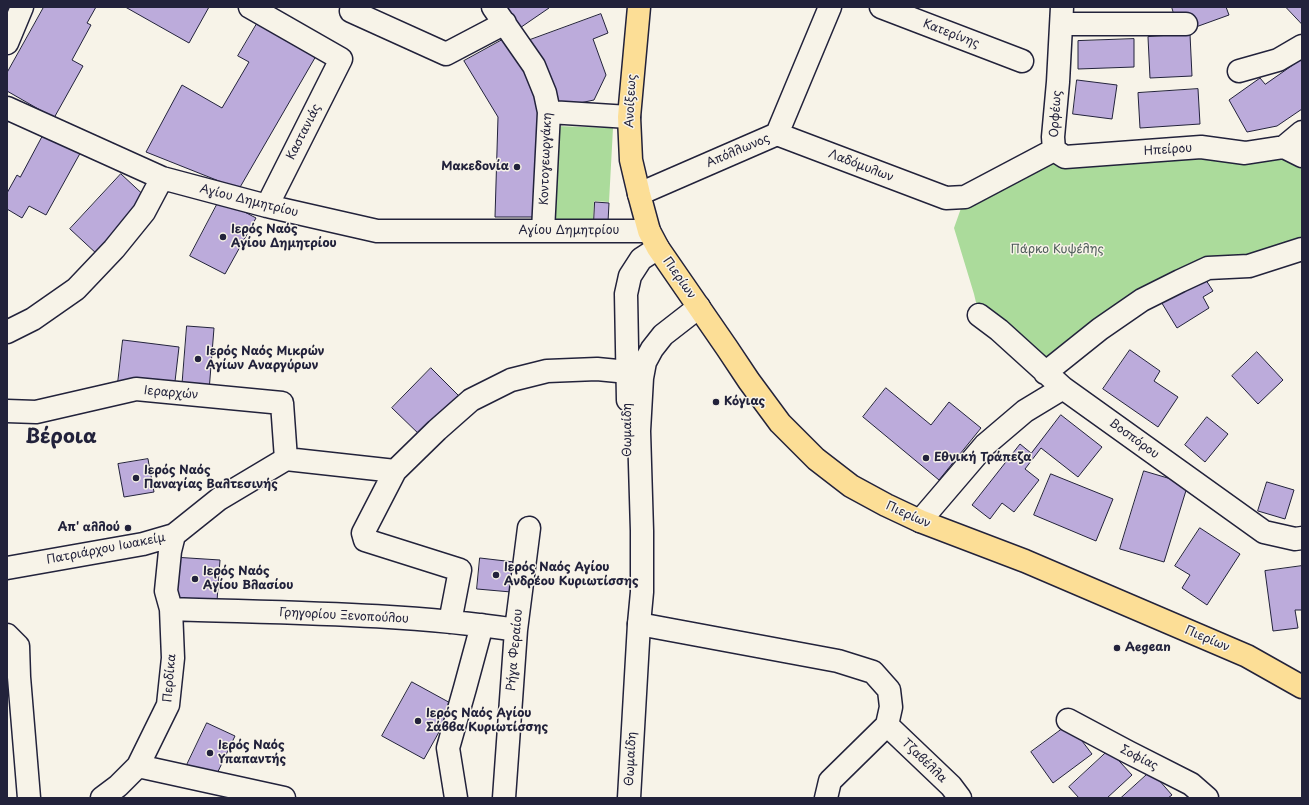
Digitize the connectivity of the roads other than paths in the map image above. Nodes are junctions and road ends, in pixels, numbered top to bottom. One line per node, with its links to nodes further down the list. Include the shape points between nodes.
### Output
1 (22, 7): 10 (street)
2 (250, 7): 24 (street, Καστανιάς, via 341,59)
3 (639, 7): 16 (main road, Ανοίξεως)
4 (830, 7): 18 (street, Απόλλωνος)
5 (881, 7): 12 (street, Κατερίνης)
6 (350, 11): 7 (street, via 446,54)
7 (499, 15): 15 (street, Κοντογεωργάκη, via 534,66 545,93)
8 (1062, 16): 9 (street); 19 (street, Ορφέως)
9 (1186, 24)
10 (7, 42)
11 (1302, 46): 13 (street, via 1278,60)
12 (1022, 61)
13 (1239, 71)
14 (7, 108): 21 (street, Αγίου Δημητρίου)
15 (549, 112): 16 (street); 25 (street, Κοντογεωργάκη)
16 (628, 117): 22 (main road, Ανοίξεως, via 631,160)
17 (1302, 132): 20 (street, Ηπείρου)
18 (777, 134): 22 (street, Απόλλωνος); 23 (street, Λαδόμυλων)
19 (1054, 150): 20 (street, Ηπείρου, via 1065,157 1201,148 1245,153); 23 (street, Ορφέως, via 965,197)
20 (1293, 152)
21 (162, 178): 24 (street, Αγίου Δημητρίου); 30 (street, via 144,212 114,249 76,289 33,319)
22 (639, 194): 26 (main road, Πιερίων)
23 (946, 198)
24 (267, 206): 25 (street, Αγίου Δημητρίου, via 377,231)
25 (543, 231): 26 (street, Αγίου Δημητρίου)
26 (653, 240): 28 (main road, Πιερίων); 31 (street, Θωμαίδη, via 630,276 626,294)
27 (1302, 249): 32 (street, via 1249,266 1208,268 1180,281 1142,300)
28 (699, 307): 37 (main road, Πιερίων, via 780,424 816,459 851,486); 44 (street, Θωμαίδη, via 655,344 642,378 639,431 642,592)
29 (979, 314): 32 (street, Βοσπόρου)
30 (7, 332)
31 (628, 372): 36 (street, via 597,369 548,371 511,380 471,400); 44 (street, Θωμαίδη, via 628,490)
32 (1045, 373): 33 (street, Βοσπόρου)
33 (1063, 388): 37 (street, via 1025,411 985,445); 40 (street, Βοσπόρου, via 1264,532 1295,539)
34 (7, 411): 35 (street, Ιεραρχών, via 36,412 136,389 282,403)
35 (286, 459): 36 (street); 39 (street, Πατριάρχου Ιωακείμ, via 220,499)
36 (395, 471): 43 (street, via 363,533 365,540 460,570)
37 (920, 521): 48 (main road, Πιερίων, via 1024,561 1247,656)
38 (530, 528): 46 (street, Ρήγα Φεραίου)
39 (174, 535): 41 (street, Πατριάρχου Ιωακείμ, via 143,544); 42 (street, Περδίκα, via 166,592)
40 (1302, 538)
41 (7, 568)
42 (171, 609): 43 (street, Γρηγορίου Ξενοπούλου); 51 (street, Περδίκα, via 173,658 168,705)
43 (450, 622): 45 (street, Γρηγορίου Ξενοπούλου)
44 (639, 624): 50 (street, via 838,661 873,672 889,690 891,707); 57 (street, Θωμαίδη)
45 (482, 625): 46 (street, Γρηγορίου Ξενοπούλου); 55 (street, via 448,748)
46 (516, 630): 56 (street, Ρήγα Φεραίου)
47 (7, 635): 52 (street, via 18,646)
48 (1302, 687)
49 (1068, 720): 60 (street, Σοφίας, via 1191,784)
50 (887, 726): 58 (street, via 830,781); 59 (street, Τζαβέλλα, via 951,786)
51 (138, 766): 53 (street, Περδίκα); 54 (street)
52 (30, 798)
53 (102, 798)
54 (284, 798)
55 (456, 798)
56 (504, 798)
57 (629, 798)
58 (826, 798)
59 (960, 798)
60 (1207, 798)

